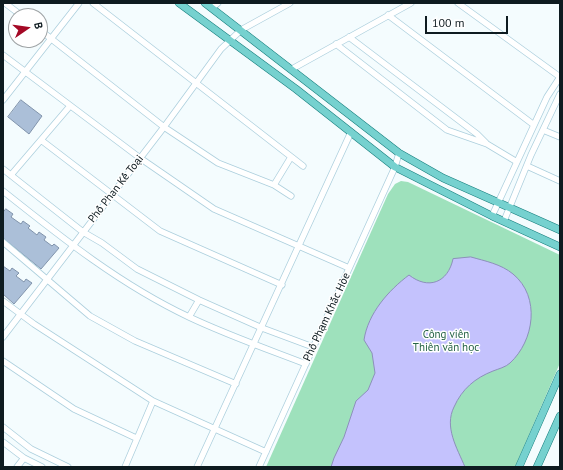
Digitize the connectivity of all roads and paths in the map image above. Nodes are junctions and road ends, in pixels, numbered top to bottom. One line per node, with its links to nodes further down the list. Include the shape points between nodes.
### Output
1 (79, 3): 13 (street)
2 (93, 3): 20 (street)
3 (179, 3): 14 (main road)
4 (205, 3): 8 (main road)
5 (290, 3): 10 (street, Phố Phan Kế Toại)
6 (411, 3): 9 (street)
7 (458, 3): 19 (street)
8 (215, 5): 10 (main road)
9 (388, 15): 12 (street); 24 (street)
10 (242, 30): 14 (street, Phố Phan Kế Toại); 17 (main road)
11 (48, 36): 13 (street)
12 (349, 37): 15 (street); 30 (street)
13 (52, 39): 18 (street); 25 (street)
14 (230, 41): 20 (street, Phố Phan Kế Toại, via 221,48); 27 (main road)
15 (336, 44): 17 (street); 30 (street, via 447,130)
16 (3, 55): 18 (street)
17 (292, 69): 31 (main road)
18 (26, 72): 22 (street); 23 (street)
19 (560, 77): 24 (street)
20 (196, 82): 25 (street, Phố Phan Kế Toại); 32 (street)
21 (560, 94): 26 (street)
22 (3, 100)
23 (70, 106): 29 (street); 33 (street)
24 (534, 125): 34 (street)
25 (164, 127): 33 (street, Phố Phan Kế Toại); 41 (street, via 218,163)
26 (543, 130): 28 (street); 36 (street)
27 (351, 132): 37 (main road); 53 (street)
28 (560, 137)
29 (41, 140): 39 (street); 43 (street)
30 (487, 144): 34 (street)
31 (399, 153): 37 (street, Phố Phạm Khắc Hòe); 45 (main road, via 443,178)
32 (291, 156): 35 (street); 41 (street)
33 (140, 158): 43 (street, Phố Phan Kế Toại); 53 (street, via 214,209)
34 (517, 162): 45 (street)
35 (304, 166)
36 (527, 166): 40 (street); 46 (street)
37 (395, 167): 47 (main road); 55 (street, Phố Phạm Khắc Hòe)
38 (3, 169): 39 (street)
39 (11, 175): 50 (street)
40 (560, 181)
41 (274, 185): 44 (street)
42 (3, 191): 52 (street)
43 (112, 194): 50 (street, Phố Phan Kế Toại); 57 (street, via 160,231)
44 (291, 196)
45 (499, 203): 46 (main road); 47 (street)
46 (510, 208): 48 (street); 49 (main road)
47 (492, 216): 48 (main road)
48 (504, 221): 54 (main road)
49 (560, 230)
50 (83, 232): 52 (street, Phố Phan Kế Toại); 58 (street, via 137,268)
51 (3, 242): 56 (street)
52 (72, 246): 56 (street, Phố Phan Kế Toại); 61 (street, via 130,285)
53 (299, 246): 55 (street); 57 (street)
54 (560, 247)
55 (349, 268): 65 (street, Phố Phạm Khắc Hòe)
56 (47, 278): 60 (street, Phố Phan Kế Toại); 69 (street, via 90,316 135,341)
57 (282, 285): 62 (street)
58 (199, 300): 61 (street); 62 (street)
59 (3, 301): 60 (street)
60 (20, 314): 63 (street, Phố Phan Kế Toại); 70 (street)
61 (189, 317): 64 (street)
62 (262, 328): 64 (street); 65 (street)
63 (3, 336)
64 (254, 345): 67 (street); 69 (street)
65 (313, 347): 67 (street, Phố Phạm Khắc Hòe)
66 (3, 361): 74 (street, via 74,409)
67 (306, 364): 76 (street, Phố Phạm Khắc Hòe)
68 (560, 374): 84 (main road)
69 (236, 384): 73 (street)
70 (153, 402): 73 (street); 74 (street)
71 (560, 416): 85 (main road)
72 (3, 427): 80 (street, via 31,449)
73 (214, 428): 76 (street); 82 (street)
74 (136, 438): 81 (street)
75 (3, 442): 77 (street)
76 (266, 452): 83 (street, Phố Phạm Khắc Hòe)
77 (24, 458): 78 (street); 79 (street)
78 (17, 467)
79 (42, 467)
80 (68, 467)
81 (125, 467)
82 (197, 467)
83 (259, 467)
84 (519, 467)
85 (537, 467)

